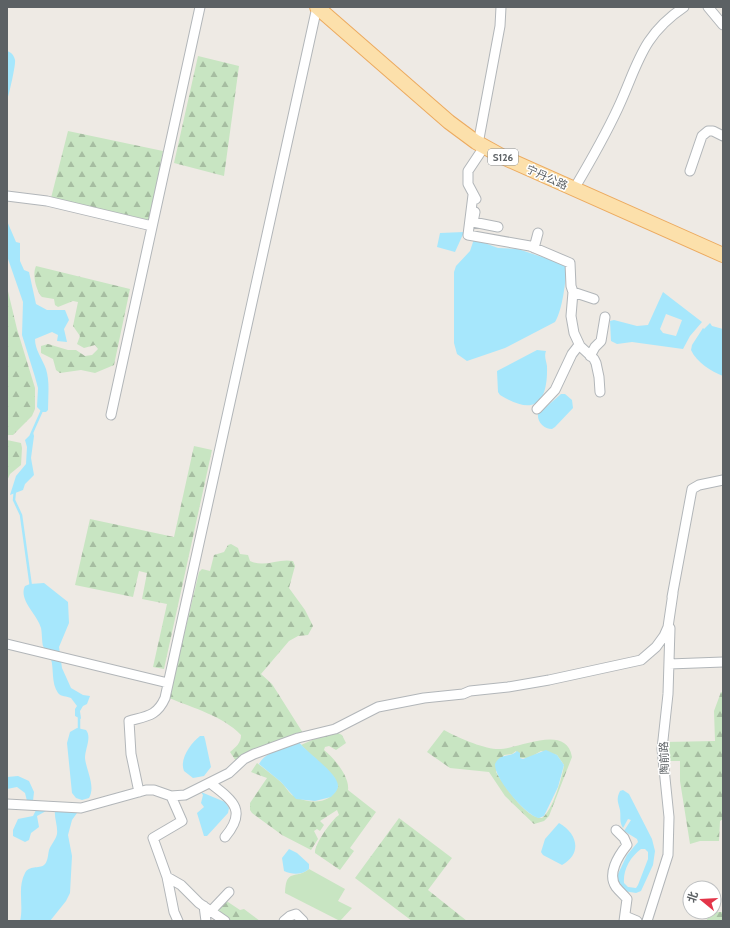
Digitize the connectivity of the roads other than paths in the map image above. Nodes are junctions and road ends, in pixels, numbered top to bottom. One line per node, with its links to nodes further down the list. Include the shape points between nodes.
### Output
1 (200, 7): 13 (street)
2 (317, 7): 8 (main road, 宁丹公路 / S126, via 449,122); 31 (street)
3 (501, 7): 8 (street)
4 (684, 7): 10 (street, via 671,16 646,43 602,140)
5 (708, 7): 6 (street)
6 (723, 25)
7 (723, 136): 9 (street, via 713,131 702,136)
8 (481, 145): 10 (main road, 宁丹公路 / S126); 11 (street, via 468,171 468,184)
9 (690, 171)
10 (574, 189): 17 (main road, 宁丹公路 / S126)
11 (473, 195): 14 (street, via 477,198 473,222); 16 (street, via 468,235)
12 (7, 196): 13 (street, via 47,201)
13 (152, 226): 25 (street)
14 (498, 227)
15 (538, 233): 16 (street)
16 (534, 248): 18 (street, via 570,263)
17 (723, 256)
18 (573, 292): 19 (street); 21 (street, via 571,316)
19 (594, 299)
20 (605, 317): 22 (street, via 602,342 595,347)
21 (579, 345): 22 (street); 24 (street, via 555,390)
22 (590, 356): 23 (street, via 594,359 597,369)
23 (600, 392)
24 (537, 409)
25 (112, 415)
26 (723, 480): 27 (street, via 692,489)
27 (673, 593): 30 (street, 陶前路); 32 (street, via 668,627 664,636 641,660 515,686 378,707 335,729 298,738 254,754 244,759 229,773)
28 (7, 644): 31 (street)
29 (723, 662): 30 (street)
30 (669, 664): 48 (street, 陶前路, via 662,749 669,817 668,855)
31 (168, 683): 33 (street, via 161,708 152,715 129,721 131,754)
32 (210, 783): 34 (street, via 185,795); 37 (street, via 232,800 237,811 235,825)
33 (139, 792): 34 (street, via 154,790); 35 (street, via 81,808)
34 (171, 796): 38 (street, via 182,821 153,838)
35 (7, 804)
36 (616, 830): 41 (street, via 626,842 615,866 613,878 627,900)
37 (226, 837)
38 (167, 877): 40 (street, via 181,884); 42 (street)
39 (229, 892): 40 (street)
40 (207, 908): 43 (street); 44 (street)
41 (625, 919): 47 (street)
42 (178, 921)
43 (206, 921)
44 (225, 921)
45 (284, 921): 46 (street, via 296,914)
46 (303, 921)
47 (637, 921)
48 (647, 921)

